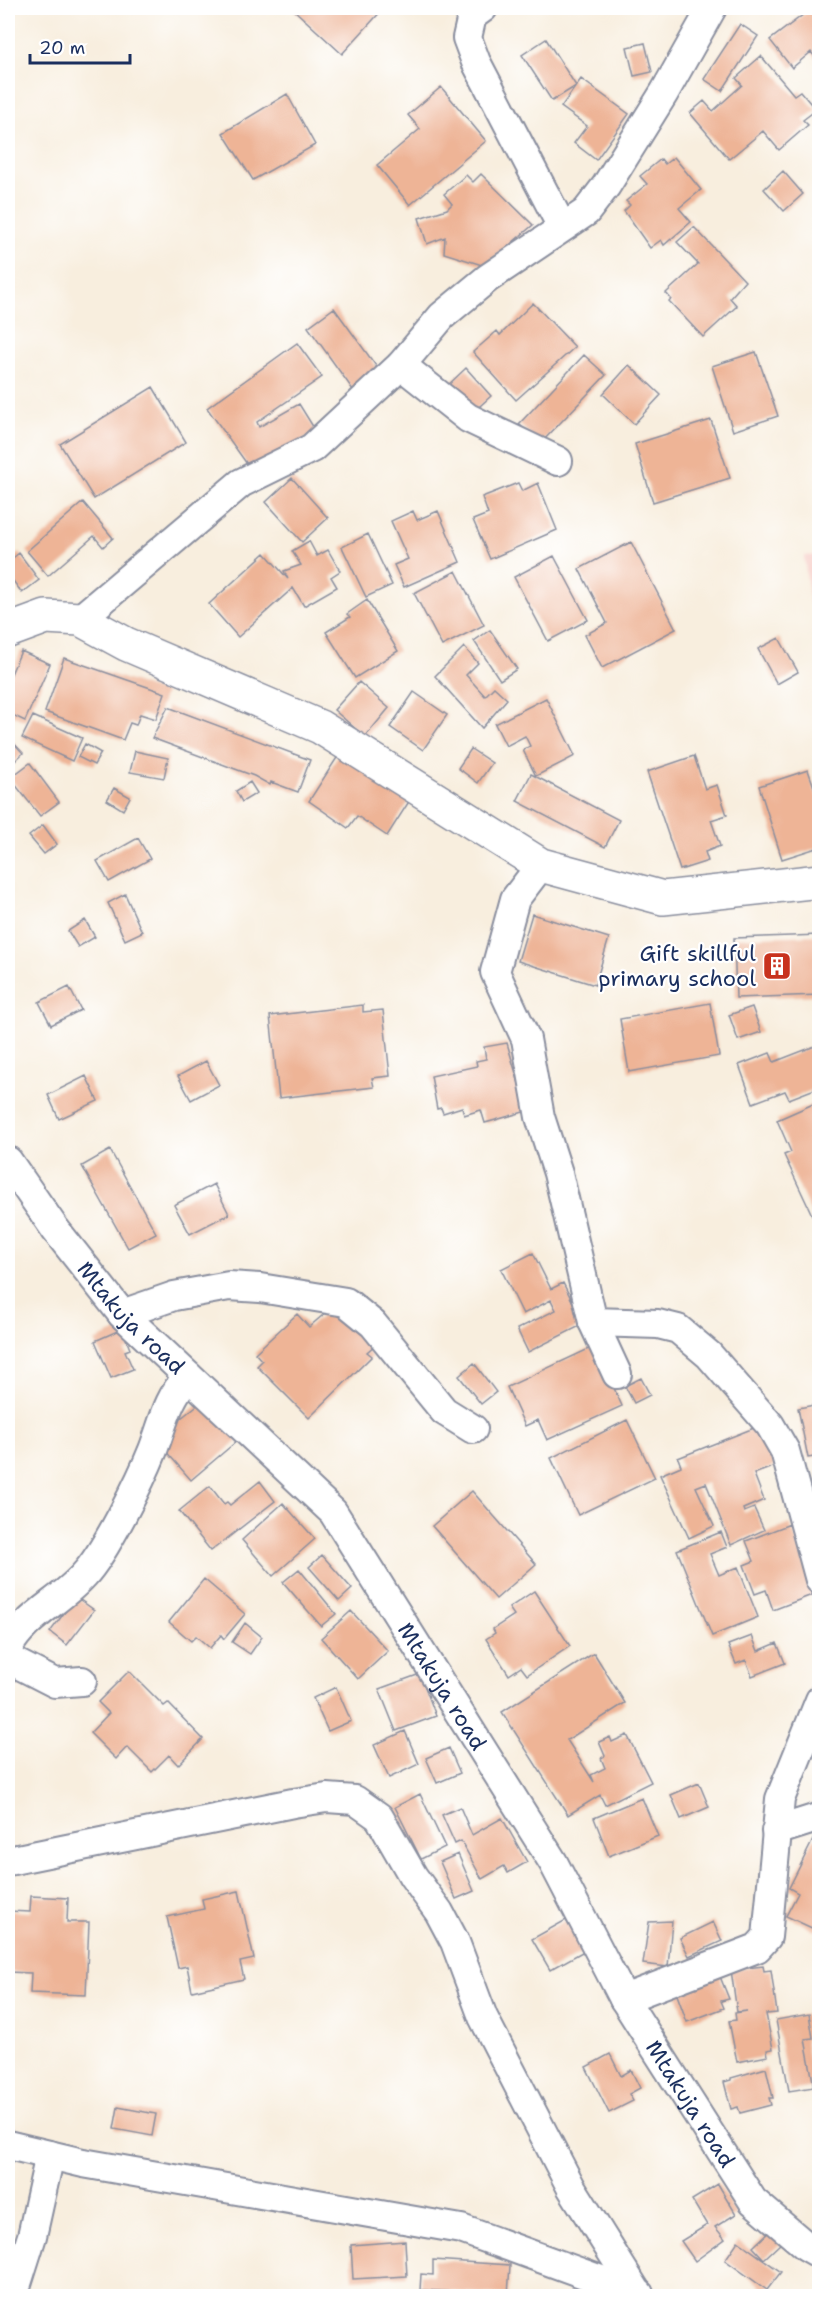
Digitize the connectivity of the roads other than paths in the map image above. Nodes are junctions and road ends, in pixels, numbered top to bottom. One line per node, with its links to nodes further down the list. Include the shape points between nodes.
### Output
1 (483, 8): 3 (street, via 472,16 467,38)
2 (712, 8): 3 (street, via 606,186 586,212)
3 (562, 227): 4 (street, via 488,278 442,316)
4 (401, 365): 5 (street, via 468,418); 6 (street, via 312,448 241,483)
5 (558, 461)
6 (80, 620): 7 (street, via 46,617); 8 (street, via 126,644 320,727)
7 (8, 631)
8 (541, 865): 9 (street, via 663,898); 12 (street, via 515,899 495,972 526,1039 540,1117 558,1173)
9 (819, 881)
10 (8, 1161): 11 (street, Mtakuja road)
11 (122, 1314): 14 (street, Mtakuja road); 15 (street, via 174,1296 229,1286 346,1302 373,1324 444,1411)
12 (593, 1322): 13 (street); 16 (street, via 658,1324 678,1329 709,1355 770,1425 785,1451)
13 (617, 1374)
14 (188, 1376): 17 (street, via 173,1393 152,1452 84,1575 28,1624); 24 (street, Mtakuja road, via 333,1512 553,1862)
15 (472, 1429)
16 (819, 1580)
17 (8, 1648)
18 (8, 1659): 19 (street, via 55,1683)
19 (82, 1681)
20 (819, 1700): 22 (street, via 785,1782)
21 (819, 1817): 22 (street)
22 (776, 1831): 24 (street, via 769,1923 766,1937 757,1948)
23 (8, 1861): 28 (street, via 292,1803 327,1798 355,1800 379,1817 439,1912 455,1942 483,2017 566,2176)
24 (624, 1999): 27 (street, Mtakuja road, via 753,2201)
25 (8, 2145): 26 (street)
26 (50, 2156): 28 (street, via 461,2229); 29 (street)
27 (819, 2254)
28 (639, 2294)
29 (13, 2296)

